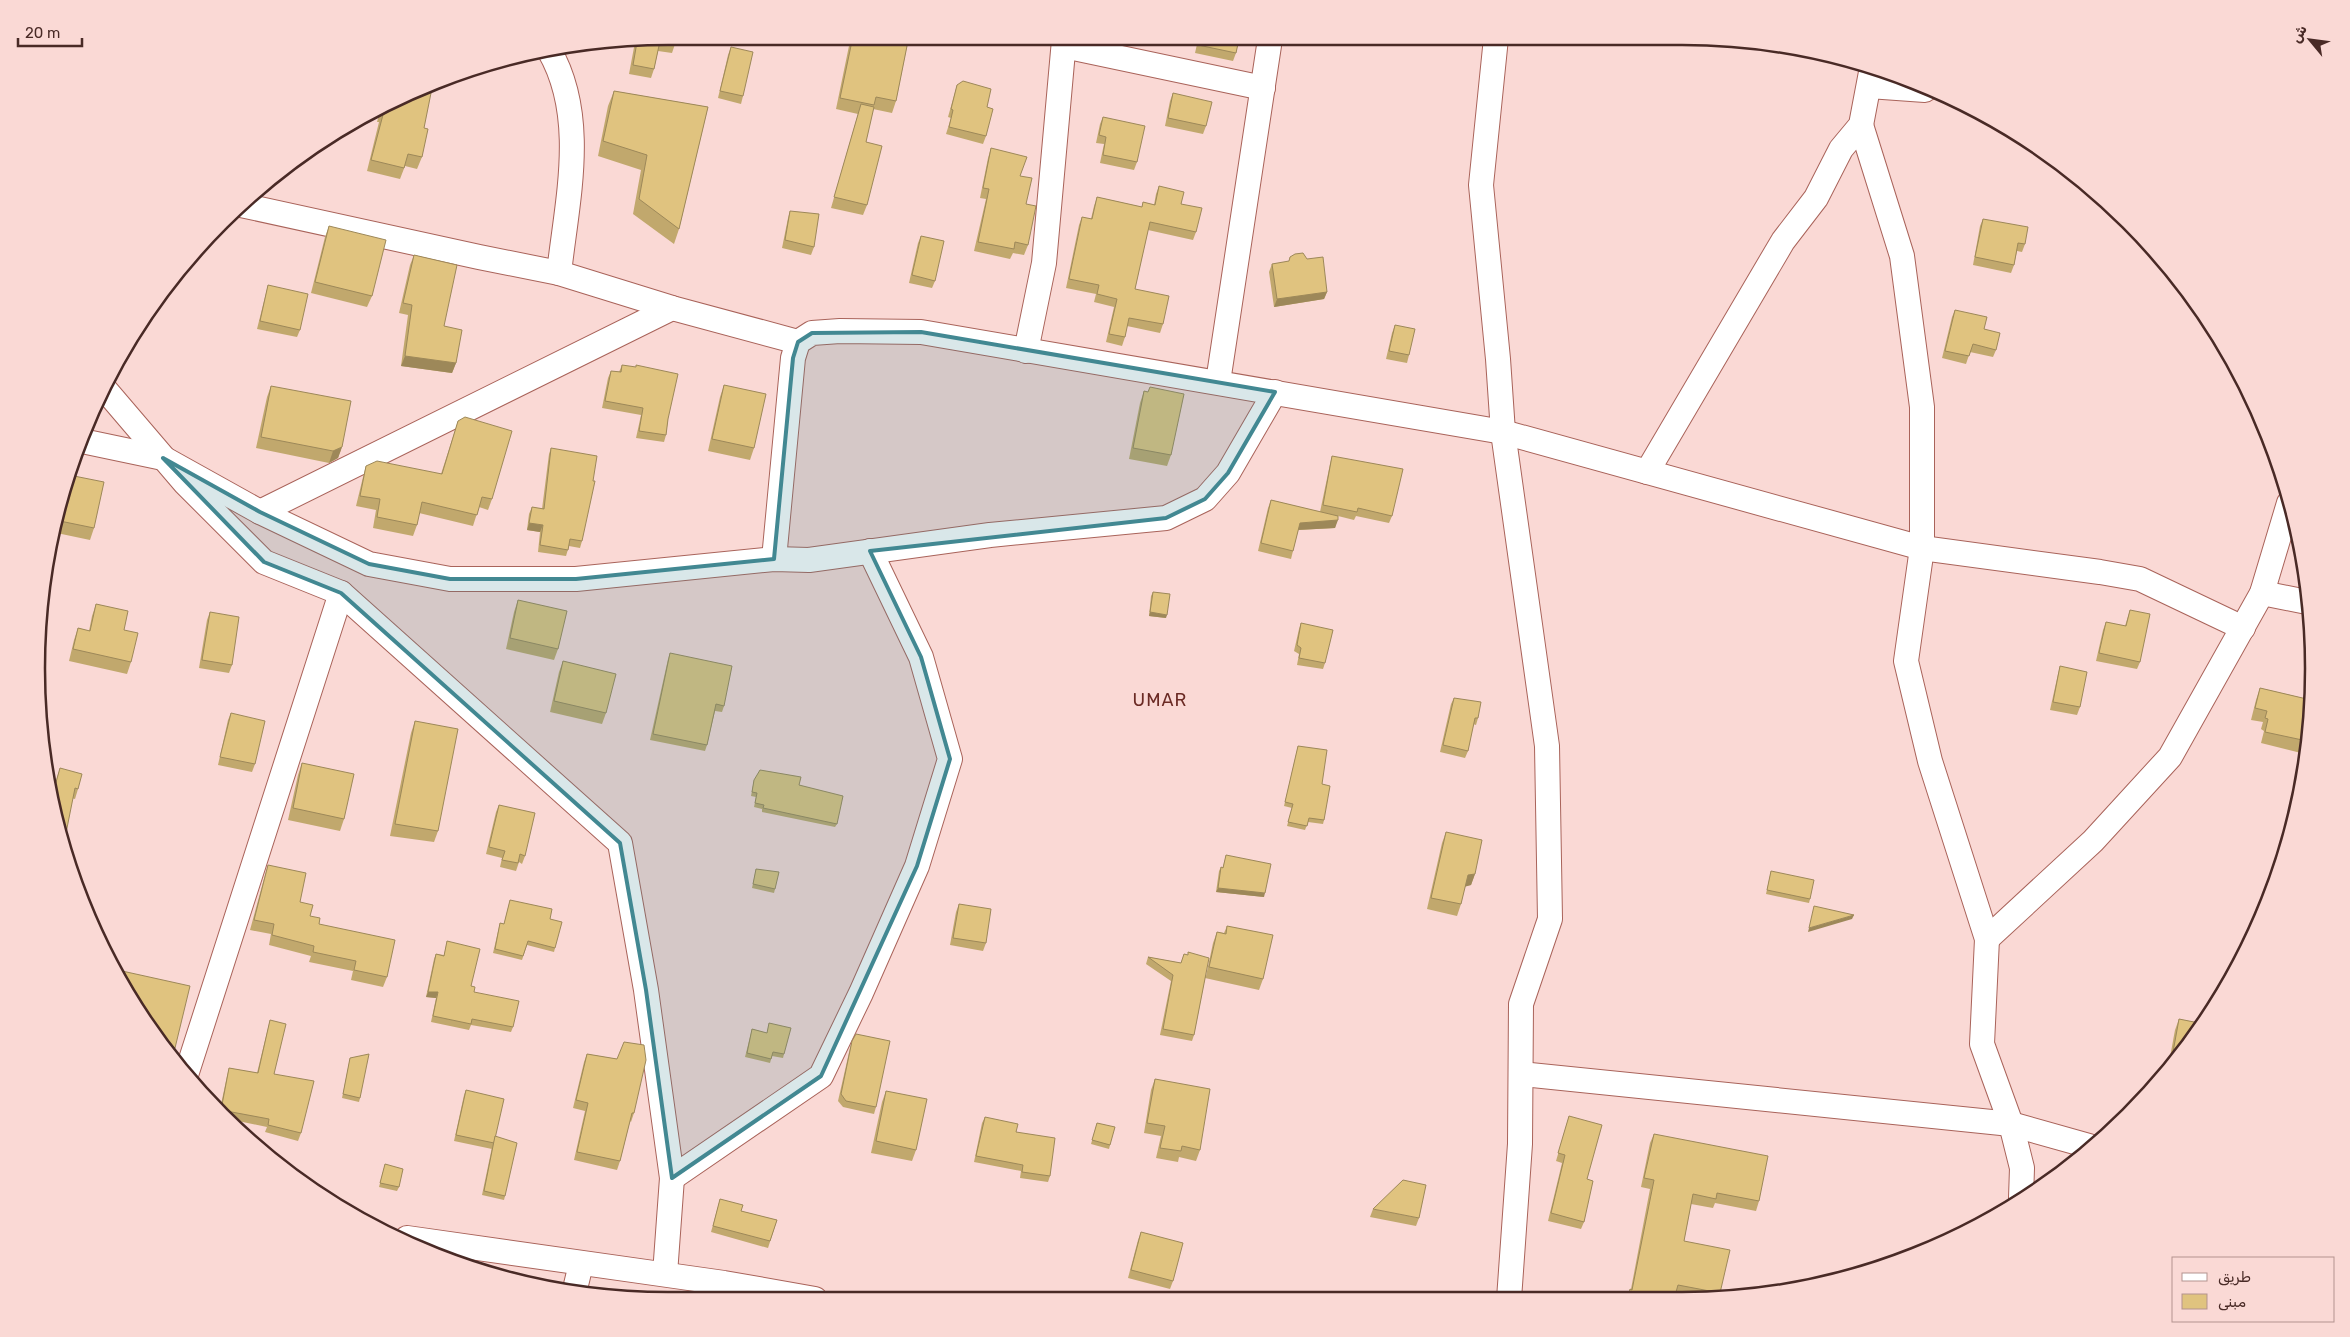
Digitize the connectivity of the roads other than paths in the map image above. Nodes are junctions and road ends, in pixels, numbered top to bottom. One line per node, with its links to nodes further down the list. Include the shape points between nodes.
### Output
1 (1064, 45): 14 (street, via 1044,263)
2 (1073, 45): 8 (street)
3 (1269, 45): 8 (street)
4 (1495, 45): 18 (street, via 1481,185)
5 (552, 56): 11 (street, via 567,92 573,130)
6 (1871, 77): 7 (street); 9 (street)
7 (1895, 83)
8 (1263, 88): 15 (street)
9 (1861, 125): 21 (street, via 1841,150 1816,198 1783,241); 24 (street, via 1903,266 1922,407)
10 (250, 207): 11 (street)
11 (560, 273): 12 (street)
12 (672, 308): 13 (street); 22 (street)
13 (798, 342): 14 (street, via 812,333 921,332); 26 (street, via 793,358)
14 (1026, 351): 15 (street)
15 (1218, 382): 16 (street)
16 (1275, 392): 18 (street); 25 (street, via 1228,473 1205,499 1166,518 990,535)
17 (109, 394): 20 (street)
18 (1503, 432): 21 (street); 33 (street, via 1547,746 1550,919 1521,1004)
19 (88, 442): 20 (street)
20 (163, 458): 22 (street); 27 (street, via 264,562)
21 (1647, 472): 24 (street)
22 (260, 512): 26 (street, via 369,564 450,579 576,579)
23 (2286, 514): 28 (street)
24 (1922, 548): 30 (street, via 2140,579); 31 (street, via 1906,661 1930,761)
25 (870, 551): 26 (street, via 809,560); 36 (street, via 922,657 950,759 917,866 821,1076)
26 (774, 559)
27 (341, 593): 32 (street); 36 (street, via 620,843 646,990)
28 (2262, 593): 29 (street); 30 (street)
29 (2301, 601)
30 (2243, 628): 31 (street, via 2170,757 2093,841)
31 (1987, 939): 34 (street, via 1982,1044)
32 (189, 1066)
33 (1521, 1074): 34 (street); 43 (street, via 1520,1144)
34 (2010, 1124): 35 (street); 37 (street, via 2022,1168)
35 (2084, 1145)
36 (672, 1178): 40 (street)
37 (2021, 1191)
38 (422, 1241): 39 (street)
39 (581, 1264): 40 (street); 41 (street)
40 (665, 1274): 42 (street)
41 (576, 1285)
42 (722, 1291)
43 (1509, 1292)

